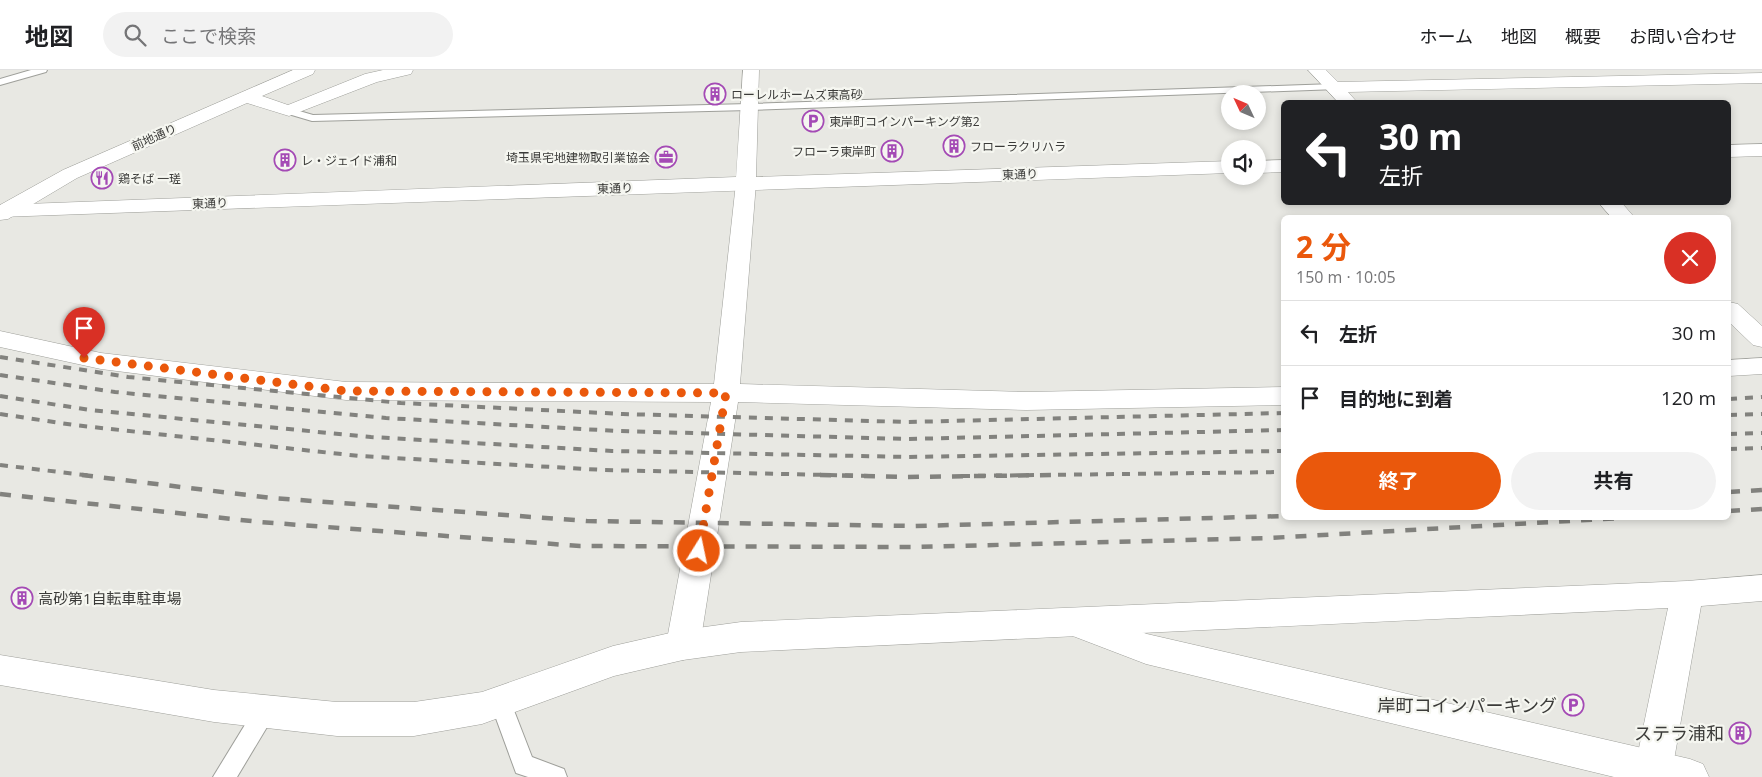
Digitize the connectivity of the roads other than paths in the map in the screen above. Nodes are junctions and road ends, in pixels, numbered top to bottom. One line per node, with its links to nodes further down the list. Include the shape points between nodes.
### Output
1 (42, 70): 7 (lane)
2 (307, 70): 9 (street, 前地通り)
3 (405, 70): 12 (street, via 371,78)
4 (751, 70): 11 (street)
5 (1316, 70): 8 (street)
6 (1762, 78): 8 (street)
7 (0, 82)
8 (1334, 88): 10 (street); 11 (lane)
9 (245, 96): 12 (street); 20 (street, 前地通り, via 70,174)
10 (1346, 100)
11 (749, 107): 12 (lane, via 312,118); 18 (street)
12 (289, 111)
13 (1762, 150): 14 (street)
14 (1731, 151)
15 (1281, 166): 17 (street)
16 (1221, 167): 18 (street, 東通り)
17 (1266, 167)
18 (746, 183): 20 (street, 東通り); 28 (street)
19 (1611, 205): 21 (street)
20 (1, 212)
21 (1622, 215)
22 (1731, 311): 23 (street)
23 (1762, 338)
24 (0, 339): 28 (street, via 101,361 346,391)
25 (1762, 366): 26 (street)
26 (1731, 368)
27 (1281, 396): 28 (street, via 1026,401)
28 (725, 399): 32 (street)
29 (1762, 588): 30 (street)
30 (1687, 594): 31 (street); 36 (street)
31 (1077, 623): 32 (street, via 741,637); 36 (street, via 1146,649)
32 (683, 646): 34 (street, via 613,661)
33 (0, 670): 35 (street)
34 (501, 702): 35 (street, via 414,719 337,720); 38 (lane, via 524,765)
35 (265, 712): 37 (lane)
36 (1653, 773): 39 (street)
37 (224, 777)
38 (556, 777)
39 (1690, 777)

